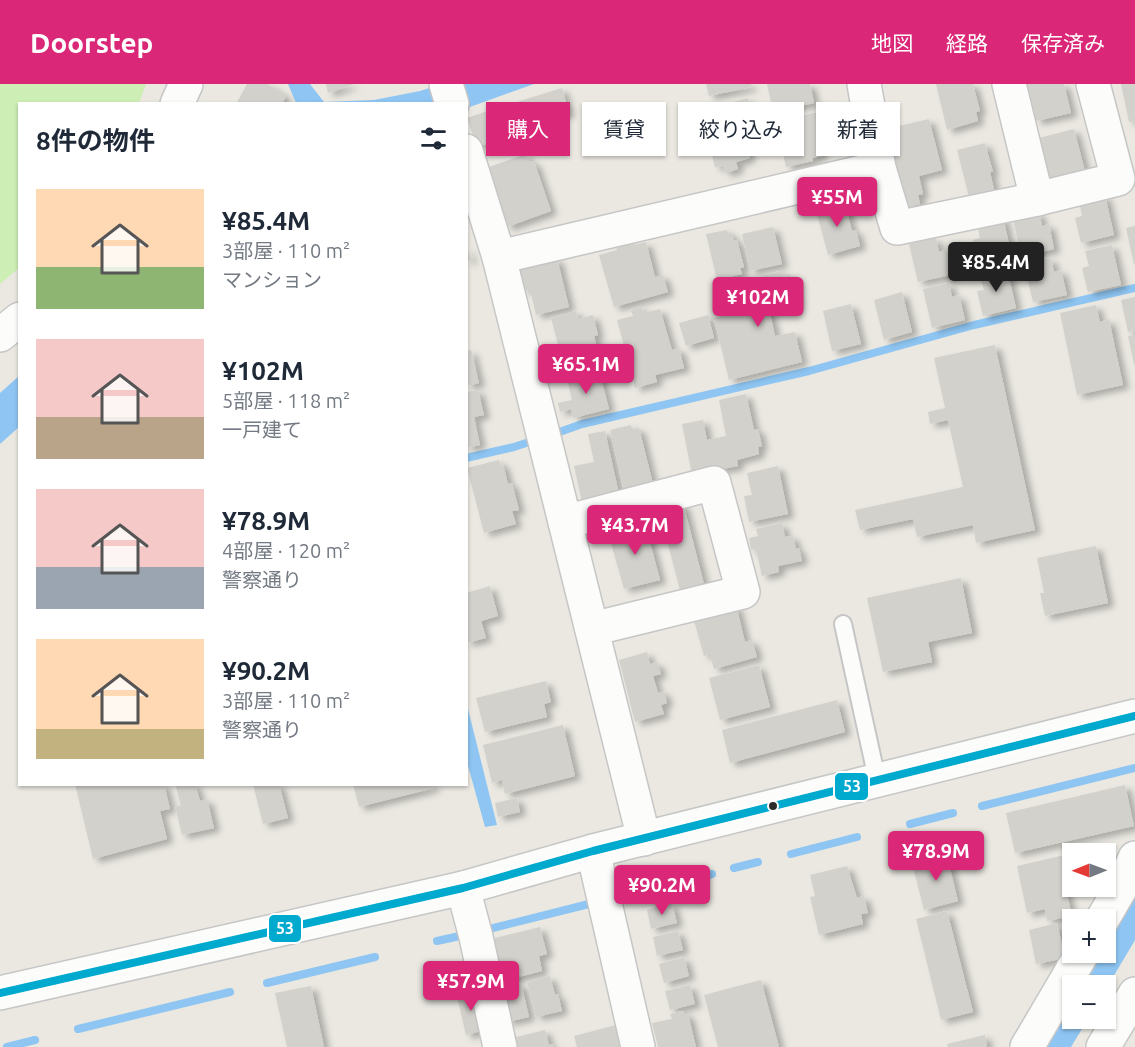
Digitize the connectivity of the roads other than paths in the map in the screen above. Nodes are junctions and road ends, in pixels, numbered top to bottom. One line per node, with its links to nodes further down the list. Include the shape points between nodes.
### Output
1 (186, 84): 6 (street)
2 (446, 84): 7 (street)
3 (864, 84): 9 (street)
4 (1009, 84): 10 (street)
5 (1093, 84): 10 (street, via 1118,179)
6 (178, 102)
7 (451, 102)
8 (468, 157): 11 (street)
9 (879, 168): 10 (street, via 897,228); 11 (street)
10 (1037, 199)
11 (499, 258): 14 (street)
12 (18, 321): 13 (street)
13 (0, 335)
14 (565, 522): 16 (street); 16 (street, via 714,483 743,592)
15 (843, 624): 18 (lane)
16 (592, 629): 19 (street)
17 (1135, 716): 18 (street)
18 (877, 779): 19 (street)
19 (644, 839): 20 (street)
20 (593, 851): 22 (street); 28 (street)
21 (1135, 858): 23 (street)
22 (463, 888): 25 (street); 27 (street)
23 (1108, 909)
24 (1077, 963): 29 (street)
25 (0, 993)
26 (1135, 994): 30 (street)
27 (500, 1047)
28 (638, 1047)
29 (1027, 1047)
30 (1103, 1047)

